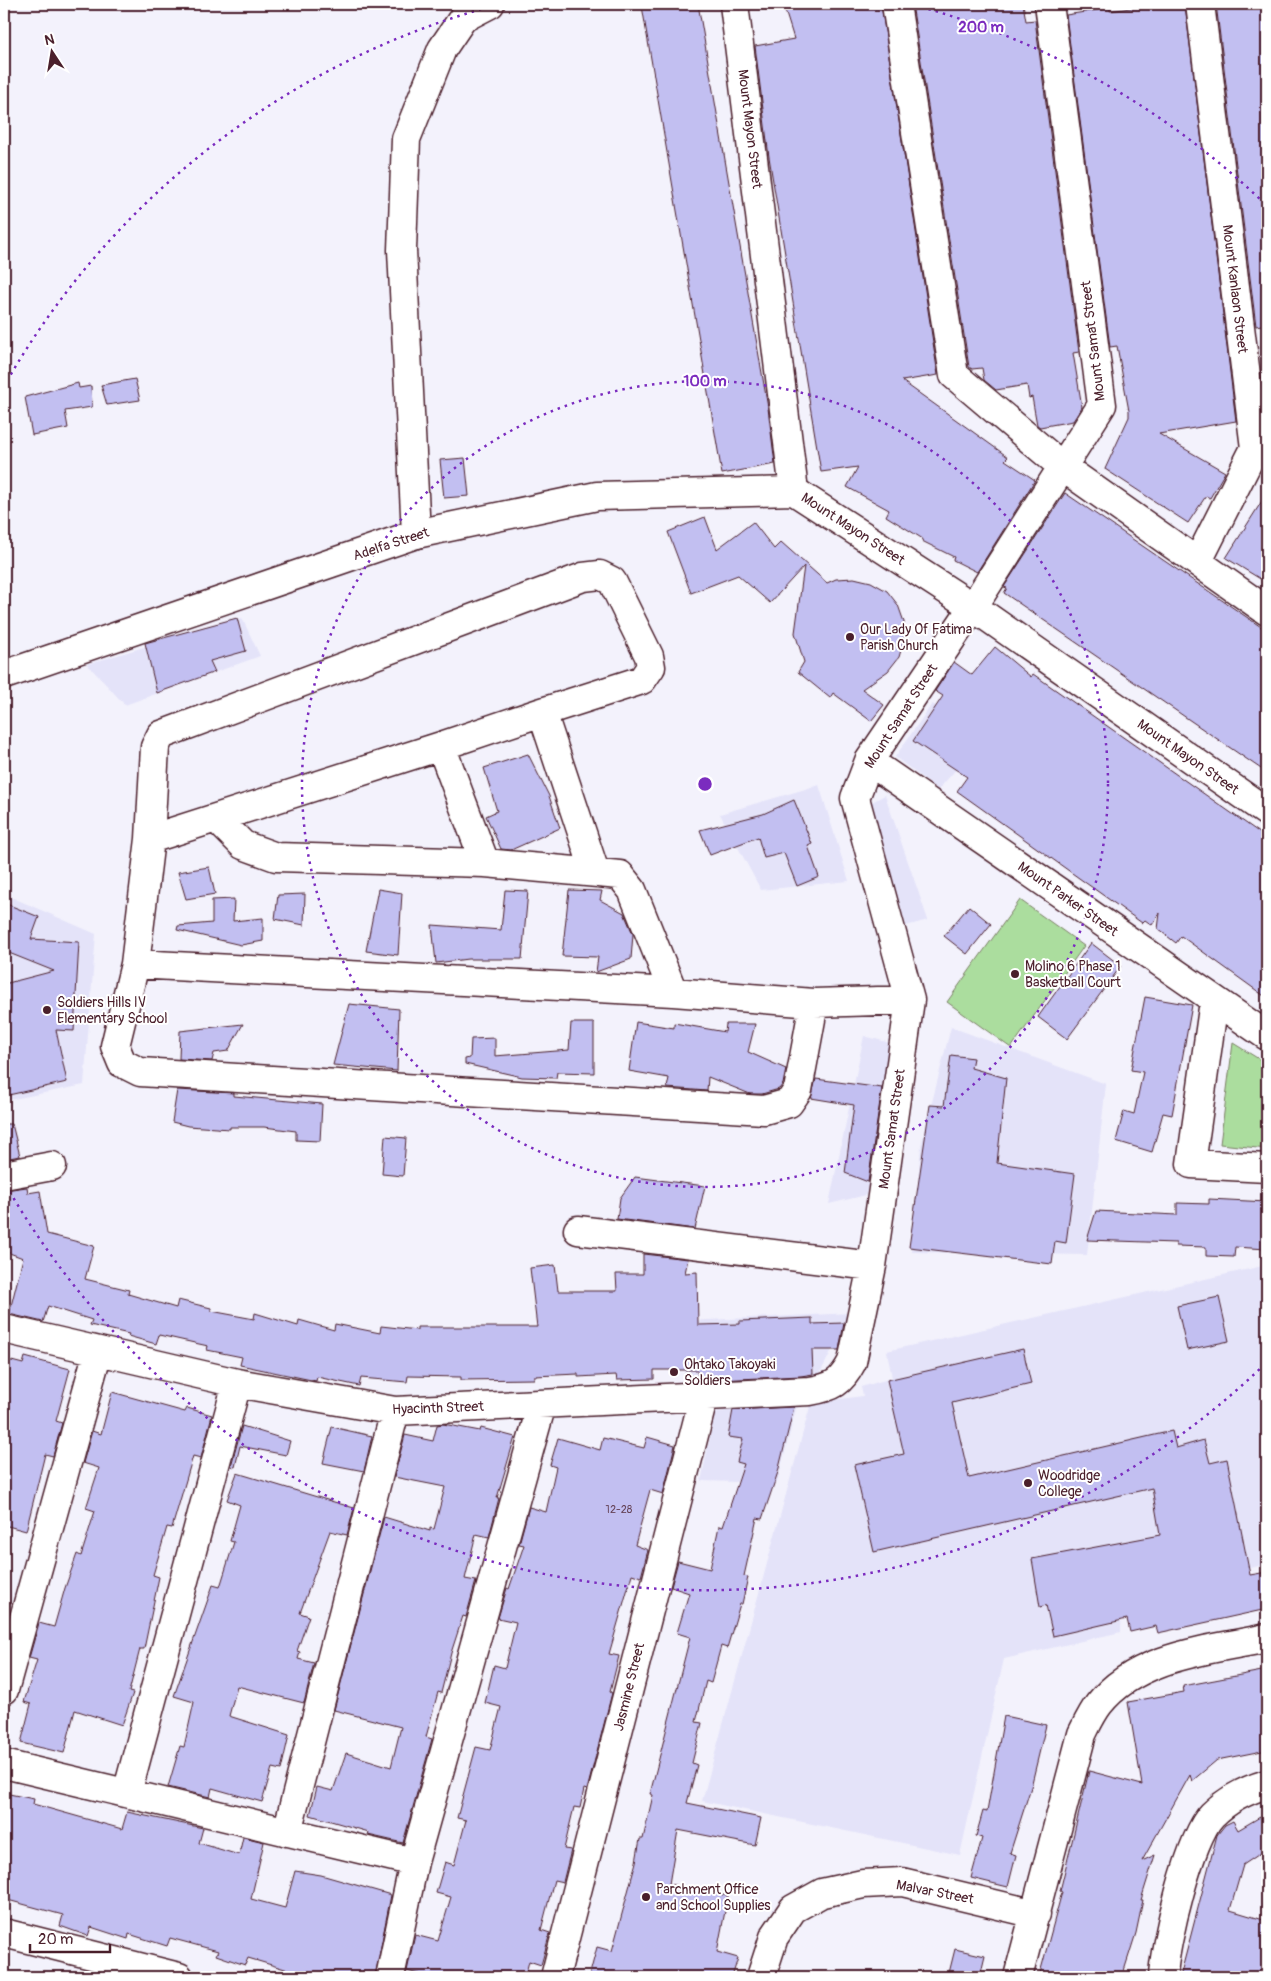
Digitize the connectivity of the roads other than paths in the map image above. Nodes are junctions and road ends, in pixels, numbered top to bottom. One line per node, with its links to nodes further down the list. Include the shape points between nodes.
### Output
1 (490, 4): 8 (street, via 464,18 442,49 406,139 402,250)
2 (734, 4): 7 (street, Mount Mayon Street)
3 (896, 4): 6 (street, via 954,375)
4 (1049, 4): 6 (street, Mount Samat Street, via 1102,405)
5 (1200, 4): 9 (street, Mount Kanlaon Street, via 1256,448)
6 (1064, 468): 9 (street); 10 (street, Mount Samat Street)
7 (794, 491): 8 (street, Adelfa Street, via 597,496); 10 (street, Mount Mayon Street)
8 (416, 534): 12 (street, Adelfa Street)
9 (1198, 561): 11 (street)
10 (973, 607): 15 (street, Mount Samat Street); 16 (street, Mount Mayon Street)
11 (1267, 611)
12 (4, 675)
13 (542, 712): 14 (street); 18 (street, via 642,680 651,667 649,656 612,581 600,574 583,577 161,735 155,746); 20 (street)
14 (442, 746): 17 (street); 19 (street)
15 (869, 761): 23 (street, Mount Samat Street, via 855,798); 24 (street, Mount Parker Street)
16 (1267, 812)
17 (216, 818): 18 (street); 19 (street, via 243,845 276,857)
18 (150, 839): 21 (street)
19 (485, 863): 20 (street)
20 (595, 872): 22 (street, via 620,875 632,890)
21 (135, 964): 22 (street); 25 (street, via 115,1046 122,1063 140,1072 764,1110 790,1103 798,1090)
22 (673, 992): 25 (street)
23 (910, 1000): 25 (street); 31 (street, Mount Samat Street)
24 (1214, 1001): 26 (street, Mount Parker Street); 28 (street, via 1191,1164)
25 (814, 1003)
26 (1267, 1036)
27 (52, 1166): 29 (street)
28 (1267, 1168)
29 (4, 1175)
30 (578, 1230): 31 (street)
31 (872, 1266): 34 (street, Mount Samat Street, via 852,1362)
32 (4, 1329): 33 (street, Hyacinth Street)
33 (98, 1352): 35 (street, Hyacinth Street); 40 (street)
34 (846, 1375): 36 (street, Hyacinth Street, via 832,1387 810,1391)
35 (237, 1383): 38 (street, Hyacinth Street); 43 (street)
36 (704, 1396): 37 (street, Hyacinth Street); 50 (street, Jasmine Street)
37 (542, 1404): 38 (street, Hyacinth Street); 45 (street)
38 (395, 1411): 44 (street)
39 (1267, 1638): 46 (street, via 1163,1661 1124,1680 1099,1704 1082,1734)
40 (4, 1690)
41 (4, 1764): 43 (street)
42 (1267, 1784): 53 (street, via 1241,1792 1210,1816 1192,1848 1163,1957)
43 (127, 1794): 44 (street)
44 (287, 1832): 45 (street)
45 (414, 1862): 49 (street)
46 (1036, 1914): 51 (street, Malvar Street, via 902,1882 863,1884 822,1893 793,1910 774,1937); 52 (street)
47 (4, 1933): 48 (street)
48 (179, 1977)
49 (390, 1977)
50 (555, 1977)
51 (761, 1977)
52 (1018, 1977)
53 (1163, 1977)

